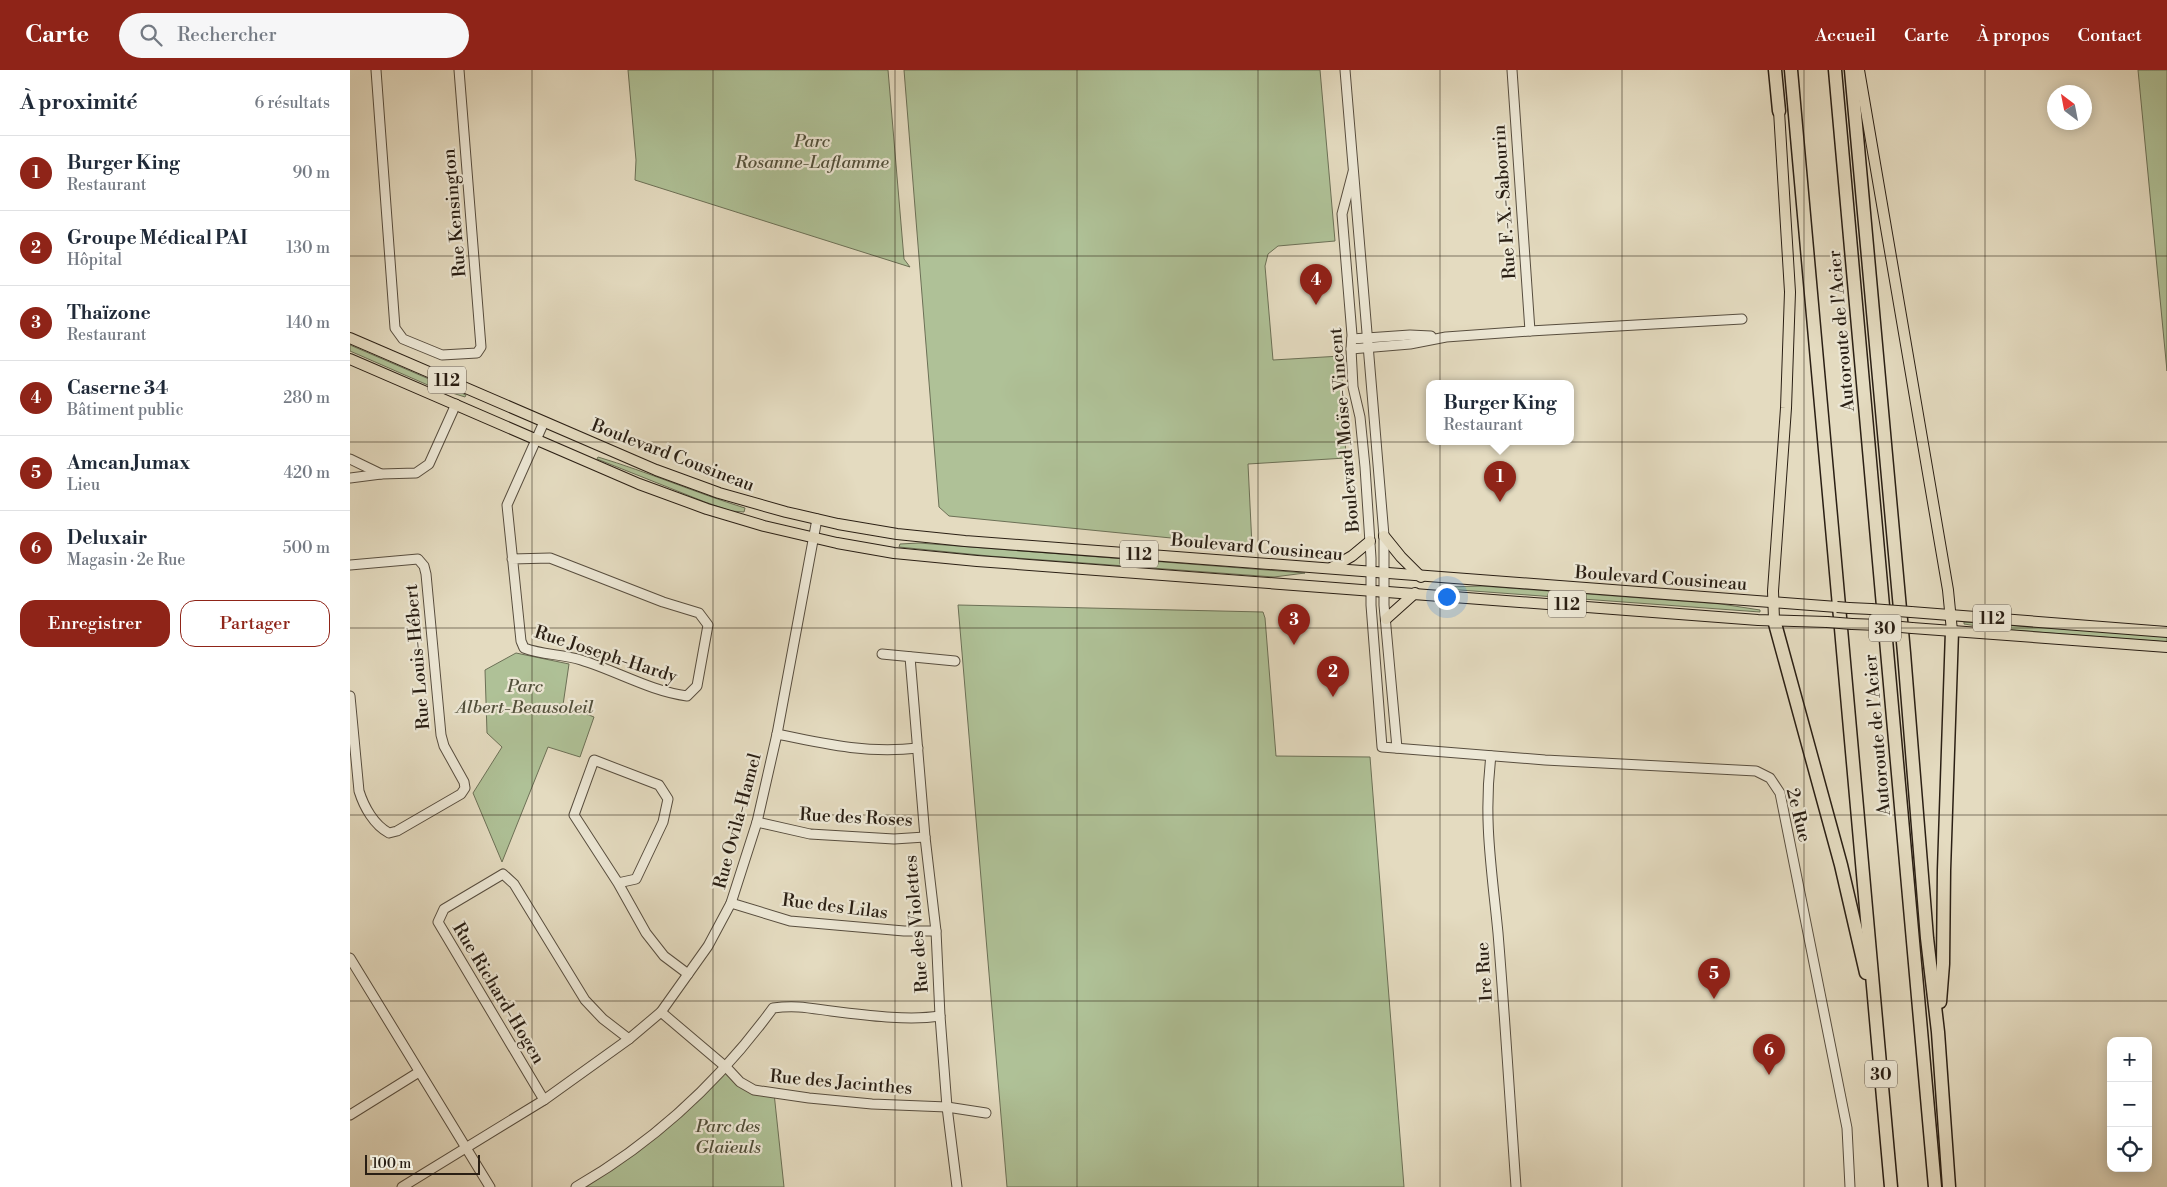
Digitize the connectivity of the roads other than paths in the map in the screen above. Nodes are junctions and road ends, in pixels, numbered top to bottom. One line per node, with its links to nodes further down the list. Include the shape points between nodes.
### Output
1 (376, 70): 2 (street, Rue Kensington, via 396,331 403,339 442,355 479,352 481,344)
2 (458, 70)
3 (1345, 70): 12 (street, Boulevard Moïse-Vincent)
4 (1512, 70): 14 (street, Rue F.-X.-Sabourin)
5 (1769, 70): 11 (street)
6 (1775, 70): 11 (highway)
7 (1791, 70): 64 (highway, Autoroute de l'Acier / 30)
8 (1834, 70): 81 (highway, Autoroute de l'Acier / 30)
9 (1851, 70): 65 (highway)
10 (1859, 70): 40 (main road)
11 (1779, 111): 39 (main road, via 1790,292)
12 (1353, 172): 16 (street, Boulevard Moïse-Vincent, via 1342,210); 17 (street, Boulevard Moïse-Vincent)
13 (1742, 319): 14 (street)
14 (1530, 331): 17 (street, via 1446,337 1410,335)
15 (350, 338): 21 (main road, Boulevard Cousineau / 112)
16 (1352, 339): 17 (street); 18 (street, Boulevard Moïse-Vincent)
17 (1368, 342): 18 (street); 27 (street, Boulevard Moïse-Vincent)
18 (1350, 348): 29 (street, Boulevard Moïse-Vincent, via 1353,387 1360,417)
19 (350, 359): 20 (main road, Boulevard Cousineau / 112)
20 (456, 404): 22 (main road, Boulevard Cousineau / 112); 24 (street, via 429,464 416,473)
21 (544, 422): 22 (street, Rue Joseph-Hardy); 26 (main road, Boulevard Cousineau / 112, via 696,485)
22 (537, 440): 28 (main road, Boulevard Cousineau / 112, via 678,499 747,522); 30 (street, Rue Joseph-Hardy, via 507,505)
23 (350, 458): 24 (street)
24 (381, 474): 25 (street)
25 (350, 478)
26 (817, 520): 28 (street, Rue Ovila-Hamel); 32 (main road, Boulevard Cousineau / 112, via 946,539)
27 (1384, 536): 34 (street, Boulevard Moïse-Vincent); 35 (main road)
28 (814, 539): 36 (main road, Boulevard Cousineau / 112, via 941,558); 50 (street, Rue Ovila-Hamel)
29 (1370, 541): 32 (main road); 33 (street, Boulevard Moïse-Vincent)
30 (512, 559): 30 (street, Rue Joseph-Hardy, via 524,648 579,659 665,693 687,696 697,686 708,625 699,613 550,558)
31 (350, 565): 49 (street, Rue Louis-Hébert, via 418,559 424,566 440,735 464,782 461,794 397,831 389,833 380,828 358,791)
32 (1331, 568): 33 (main road, Boulevard Cousineau / 112)
33 (1372, 573): 34 (main road, Boulevard Cousineau / 112); 36 (street, Boulevard Moïse-Vincent)
34 (1384, 574): 35 (main road, Boulevard Cousineau / 112); 37 (street, Boulevard Moïse-Vincent)
35 (1421, 577): 39 (main road, Boulevard Cousineau / 112)
36 (1371, 590): 37 (main road, Boulevard Cousineau / 112); 51 (street, Boulevard Moïse-Vincent)
37 (1384, 591): 38 (main road, Boulevard Cousineau / 112); 41 (street, Boulevard Moïse-Vincent)
38 (1415, 593): 41 (main road); 42 (main road, Boulevard Cousineau / 112)
39 (1773, 602): 40 (main road, Boulevard Cousineau / 112, bridge); 42 (main road)
40 (1952, 615): 43 (main road); 44 (main road, Boulevard Cousineau / 112)
41 (1386, 619): 53 (street, Boulevard Moïse-Vincent)
42 (1774, 620): 43 (main road, Boulevard Cousineau / 112, bridge); 64 (highway, via 1839,856)
43 (1952, 631): 45 (main road, Boulevard Cousineau / 112); 65 (highway, via 1943,964)
44 (2167, 632)
45 (2167, 647)
46 (882, 654): 47 (street)
47 (910, 657): 48 (street); 52 (street, Rue des Violettes)
48 (955, 661)
49 (350, 696)
50 (777, 734): 52 (street, via 847,749 895,751); 55 (street, Rue Ovila-Hamel)
51 (1382, 747): 53 (street, 2e Rue)
52 (918, 748): 56 (street, Rue des Violettes)
53 (1397, 748): 54 (street, 2e Rue)
54 (1491, 756): 78 (street, 1re Rue, via 1486,803 1487,832 1498,933); 79 (street, 2e Rue, via 1756,771 1770,778 1780,793 1847,1128)
55 (757, 822): 56 (street, Rue des Roses, via 810,834); 58 (street, Rue Ovila-Hamel)
56 (924, 837): 59 (street, Rue des Violettes)
57 (618, 882): 57 (street, via 574,815 594,760 659,785 668,799 663,822 636,879); 61 (street, via 646,933 664,956)
58 (731, 903): 59 (street, Rue des Lilas, via 790,921); 61 (street, Rue Ovila-Hamel, via 708,946)
59 (936, 931): 63 (street, Rue des Violettes)
60 (350, 958): 68 (street)
61 (688, 974): 62 (street, Rue Ovila-Hamel)
62 (662, 1012): 66 (street, Rue Ovila-Hamel); 67 (street, Rue des Jacinthes)
63 (940, 1016): 67 (street, via 923,1019 793,1005 773,1008); 70 (street, Rue des Violettes)
64 (1877, 1019): 80 (highway, Autoroute de l'Acier / 30)
65 (1938, 1032): 82 (highway)
66 (629, 1039): 69 (street, Rue Ovila-Hamel); 69 (street, Rue Richard-Hogen, via 585,1000 514,884 503,874 444,909 438,922)
67 (726, 1068): 70 (street, Rue des Jacinthes, via 754,1090 872,1104); 76 (street, via 672,1120 602,1172)
68 (419, 1072): 72 (street); 73 (street)
69 (544, 1100): 73 (street, Rue Ovila-Hamel)
70 (948, 1107): 71 (street, Rue des Jacinthes); 77 (street, Rue des Violettes)
71 (986, 1112)
72 (350, 1115)
73 (466, 1149): 74 (street, Rue Ovila-Hamel); 75 (street)
74 (402, 1187)
75 (490, 1187)
76 (576, 1187)
77 (957, 1187)
78 (1516, 1187)
79 (1850, 1187)
80 (1891, 1187)
81 (1935, 1187)
82 (1948, 1187)

